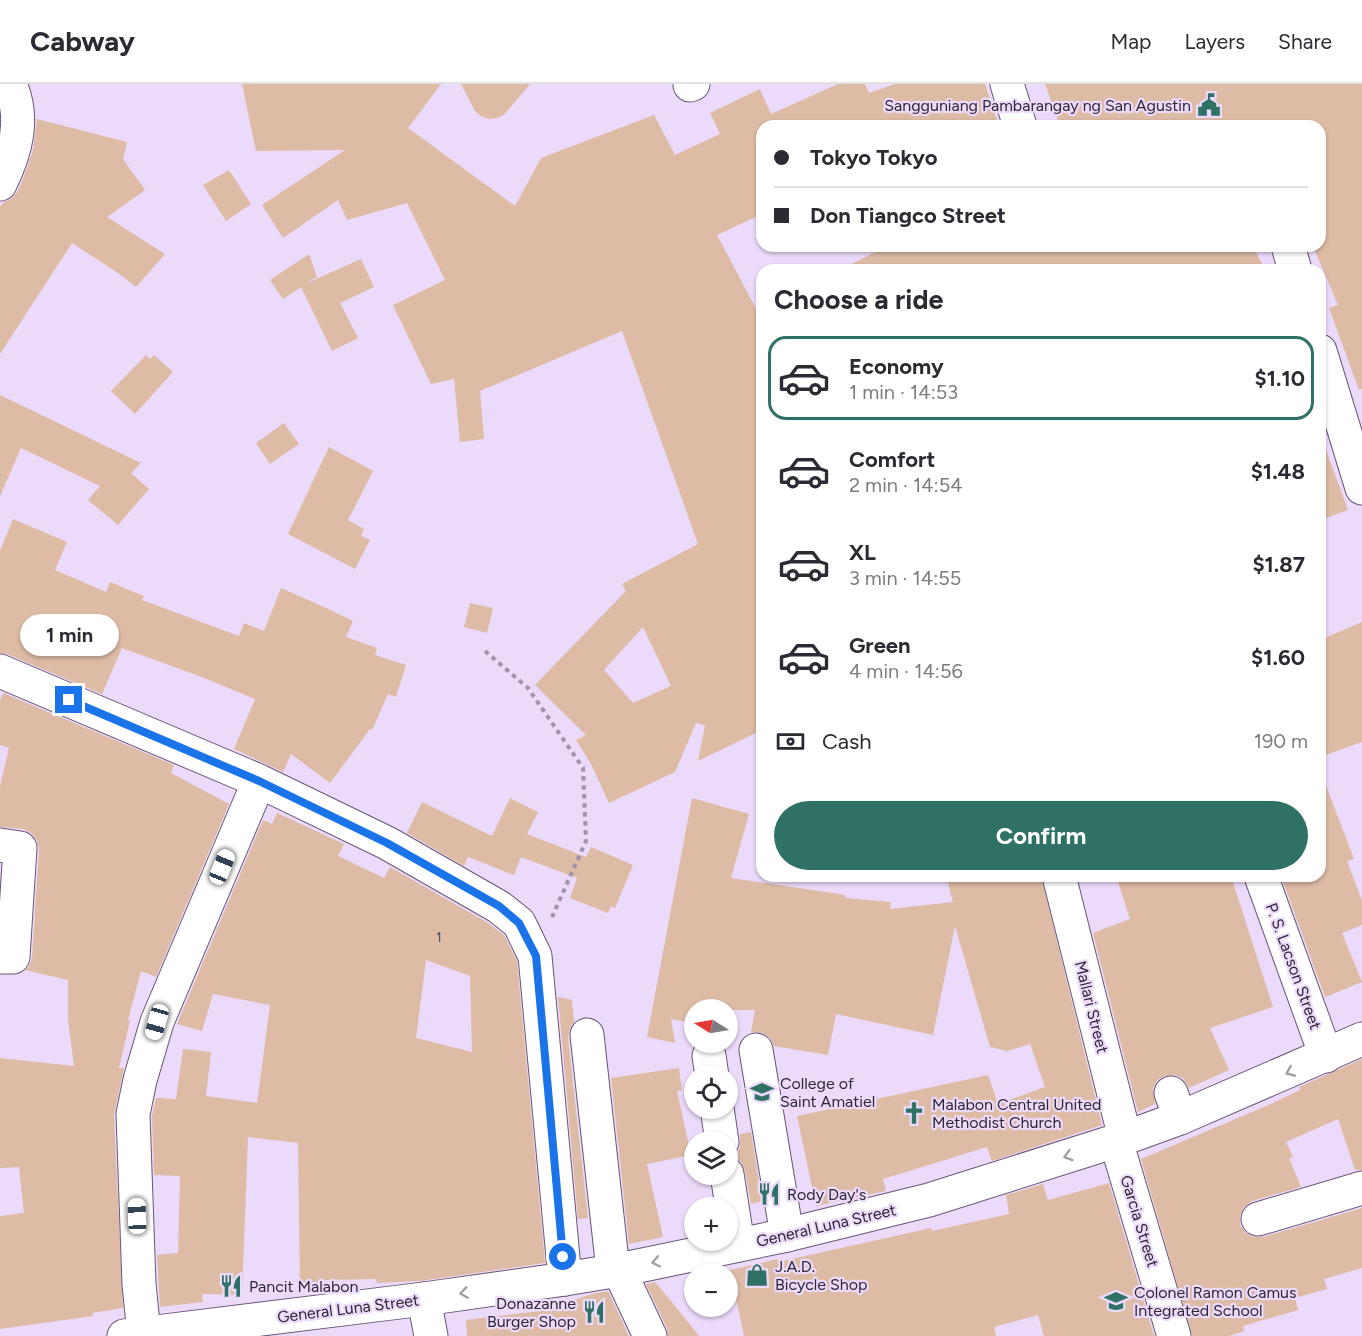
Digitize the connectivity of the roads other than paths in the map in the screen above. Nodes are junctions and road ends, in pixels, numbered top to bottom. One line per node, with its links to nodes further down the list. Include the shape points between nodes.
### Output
1 (10, 84): 4 (street, via 17,99 18,133)
2 (1007, 84): 3 (street)
3 (1018, 120)
4 (0, 184)
5 (1326, 371): 6 (street)
6 (1362, 488)
7 (0, 671): 8 (street)
8 (259, 781): 24 (street, via 387,843 499,906 519,923 536,956); 26 (street, via 157,1022 140,1080 133,1114 139,1284)
9 (0, 845): 12 (street, via 20,848 13,957)
10 (1060, 882): 17 (street, Mallari Street)
11 (1264, 882): 16 (street, P. S. Lacson Street)
12 (0, 957)
13 (587, 1035): 23 (street)
14 (1362, 1039): 16 (street, General Luna Street)
15 (756, 1050): 20 (street)
16 (1326, 1056): 17 (street, General Luna Street, one-way to 17, via 1175,1106)
17 (1120, 1140): 20 (street, General Luna Street, one-way to 20, via 929,1200); 29 (street, Garcia Street)
18 (1362, 1188): 19 (street)
19 (1258, 1219)
20 (788, 1234): 21 (street, General Luna Street)
21 (738, 1245)
22 (709, 1251): 23 (street, General Luna Street, one-way to 23)
23 (616, 1270): 24 (street, General Luna Street); 28 (street)
24 (565, 1279): 25 (street, General Luna Street, one-way to 25)
25 (423, 1299): 26 (street, General Luna Street); 27 (street)
26 (134, 1335)
27 (431, 1336)
28 (650, 1336)
29 (1174, 1336)

